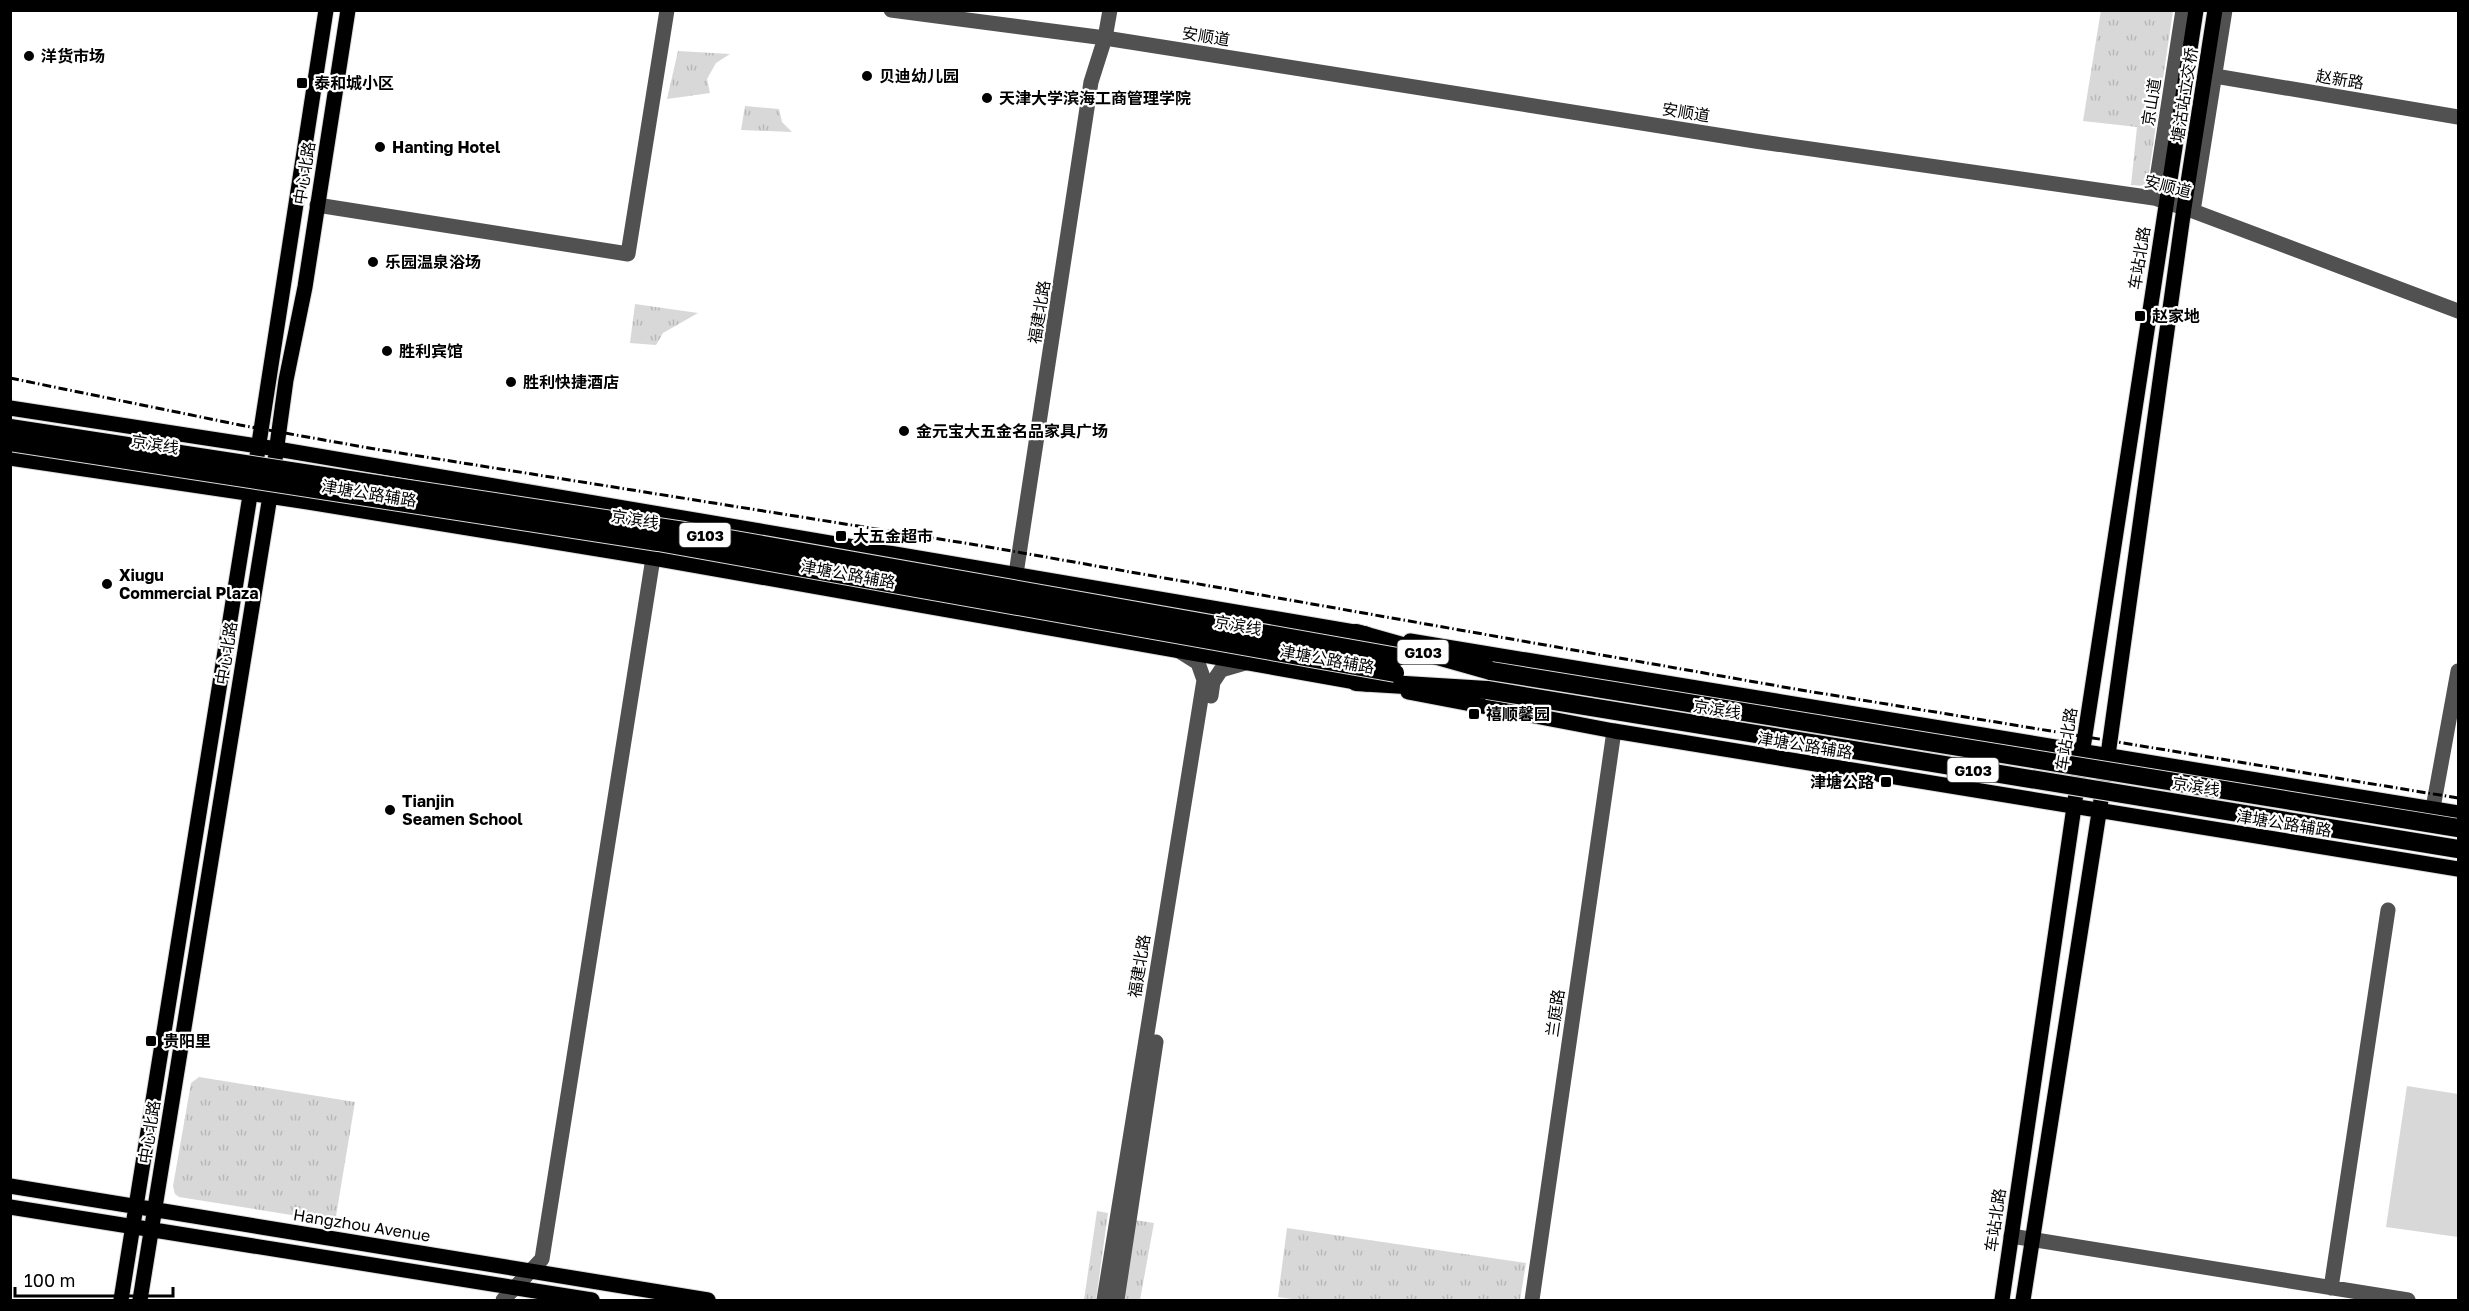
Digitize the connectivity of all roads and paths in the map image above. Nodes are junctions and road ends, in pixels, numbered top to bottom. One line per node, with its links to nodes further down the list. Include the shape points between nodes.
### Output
1 (326, 10): 22 (main road, 中心北路, via 264,409)
2 (348, 10): 15 (main road, 中心北路)
3 (667, 10): 15 (street, via 628,254)
4 (891, 10): 10 (street, 安顺道)
5 (1110, 10): 10 (street, 福建北路)
6 (2183, 10): 14 (street, 京山道)
7 (2196, 10): 13 (main road, 塘沽站立交桥)
8 (2215, 10): 16 (main road, 塘沽站立交桥, via 2188,184)
9 (2225, 10): 11 (street)
10 (1105, 38): 14 (street, 安顺道, via 1755,141); 31 (street, 福建北路, via 1092,82)
11 (2215, 76): 12 (street, 赵新路); 16 (street)
12 (2458, 117)
13 (2168, 182): 14 (main road, 车站北路)
14 (2160, 200): 16 (street, 安顺道); 42 (main road, 车站北路)
15 (317, 205): 19 (main road, 中心北路)
16 (2188, 209): 17 (street, 安顺道); 43 (main road)
17 (2458, 311)
18 (10, 408): 22 (main road, 津塘公路辅路 / G103)
19 (282, 413): 22 (main road, 中心北路); 23 (main road, via 289,441)
20 (10, 428): 36 (highway, 京滨线 / G103, bridge, via 684,531)
21 (10, 442): 36 (highway, 京滨线 / G103, bridge, via 658,542)
22 (266, 447): 23 (main road, 津塘公路辅路 / G103); 25 (main road, 中心北路); 26 (main road, 中心北路)
23 (313, 455): 31 (main road, 津塘公路辅路 / G103)
24 (10, 459): 26 (main road, 津塘公路辅路)
25 (273, 477): 27 (main road, 中心北路); 28 (main road)
26 (250, 493): 27 (main road, 津塘公路辅路); 54 (main road, 中心北路)
27 (270, 496): 28 (main road, 津塘公路辅路); 29 (main road, 中心北路)
28 (308, 502): 29 (main road, via 280,509); 30 (main road, 津塘公路辅路)
29 (263, 537): 54 (main road, 中心北路, via 158,1191)
30 (652, 558): 32 (main road, 津塘公路辅路); 61 (street, via 542,1259)
31 (1016, 574): 32 (street, 福建北路); 33 (main road, 津塘公路辅路 / G103)
32 (1009, 620): 34 (main road, 津塘公路辅路)
33 (1356, 633): 37 (highway, G103); 42 (main road, 津塘公路辅路 / G103)
34 (1177, 650): 35 (main road, 津塘公路辅路); 69 (street, 福建北路, via 1198,663 1204,680)
35 (1250, 663): 39 (main road, 津塘公路辅路); 70 (street, 福建北路, via 1228,666 1213,682)
36 (1396, 665): 37 (highway, 京滨线 / G103); 40 (highway, 京滨线 / G103)
37 (1491, 671): 48 (highway, 京滨线 / G103, bridge)
38 (2458, 671): 45 (street)
39 (1356, 682): 40 (highway); 41 (main road, 津塘公路辅路)
40 (1487, 690): 49 (highway, 京滨线 / G103, bridge)
41 (1614, 731): 44 (main road, 津塘公路辅路); 71 (street, 兰庭路)
42 (2082, 751): 43 (main road, 津塘公路辅路 / G103); 44 (main road, 车站北路)
43 (2108, 755): 45 (main road, 津塘公路辅路 / G103); 46 (main road)
44 (2074, 807): 46 (main road, 津塘公路辅路); 57 (main road, 车站北路)
45 (2433, 808): 47 (main road, 津塘公路辅路 / G103)
46 (2099, 811): 50 (main road, 津塘公路辅路); 58 (main road)
47 (2458, 813)
48 (2458, 828)
49 (2458, 849)
50 (2458, 869)
51 (2388, 910): 63 (street)
52 (10, 1186): 54 (main road, via 106,1202)
53 (10, 1207): 55 (main road, Hangzhou Avenue)
54 (142, 1221): 55 (main road, Hangzhou Avenue); 56 (main road, Hangzhou Avenue); 59 (main road, 中心北路); 60 (main road); 61 (main road, Hangzhou Avenue, via 180,1215)
55 (105, 1223): 59 (main road, via 122,1232)
56 (176, 1235): 60 (main road, via 157,1241); 62 (main road, Hangzhou Avenue)
57 (2012, 1236): 58 (street); 72 (main road, 车站北路)
58 (2033, 1240): 63 (street); 73 (main road)
59 (128, 1254): 64 (main road, 中心北路)
60 (147, 1256): 65 (main road)
61 (532, 1270): 62 (street); 68 (main road, Hangzhou Avenue)
62 (515, 1288): 66 (street); 67 (main road, Hangzhou Avenue)
63 (2331, 1288): 74 (street)
64 (121, 1300)
65 (140, 1300)
66 (503, 1300)
67 (592, 1300)
68 (708, 1300)
69 (1104, 1300)
70 (1117, 1300)
71 (1532, 1300)
72 (2001, 1300)
73 (2023, 1300)
74 (2408, 1300)

